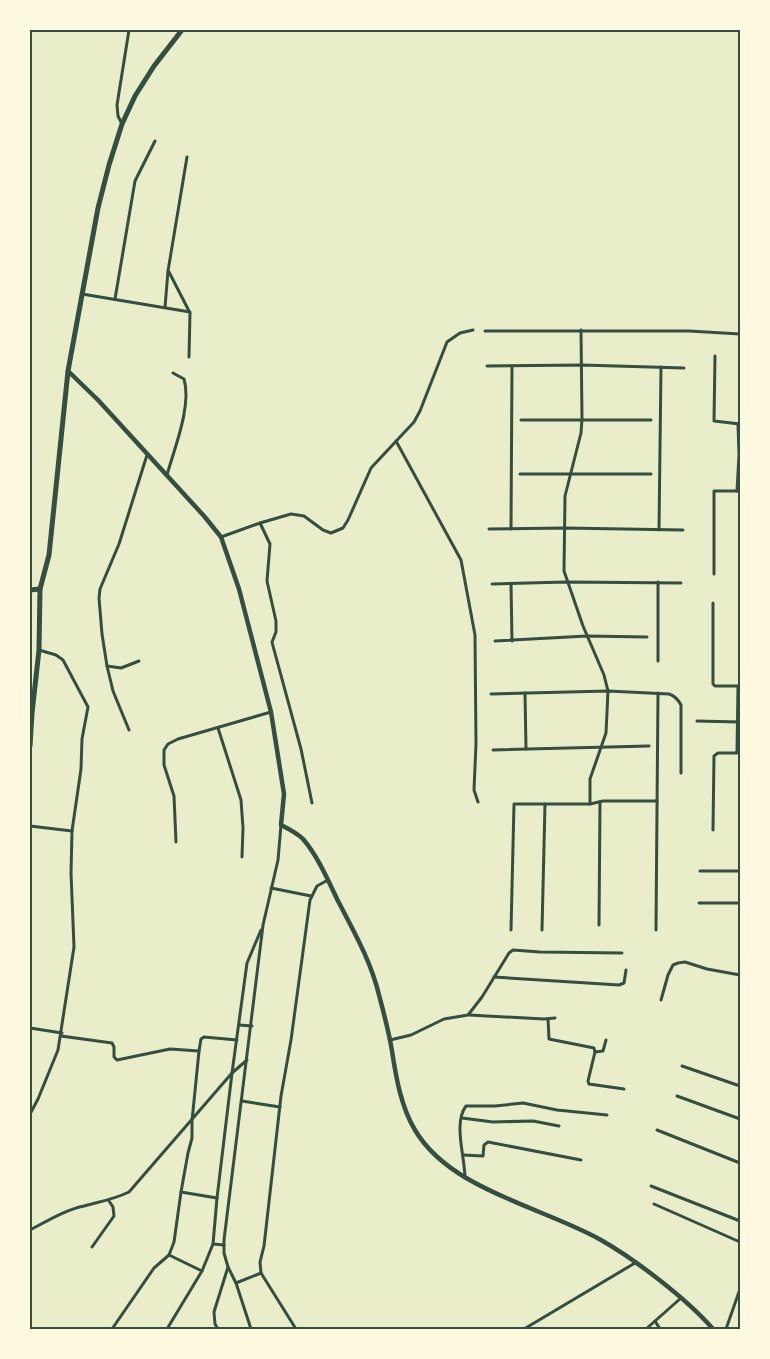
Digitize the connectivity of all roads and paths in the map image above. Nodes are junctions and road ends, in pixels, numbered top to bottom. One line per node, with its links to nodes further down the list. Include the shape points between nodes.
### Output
1 (129, 30): 3 (street, via 117,105)
2 (182, 30): 3 (main road, via 154,66)
3 (122, 124): 7 (main road, via 108,165)
4 (155, 141): 8 (street, via 135,181)
5 (186, 157): 6 (street)
6 (168, 271): 9 (street); 10 (street)
7 (81, 294): 8 (street); 22 (main road)
8 (115, 299): 9 (street)
9 (165, 307): 10 (street)
10 (190, 312): 16 (street)
11 (473, 330): 28 (street, via 460,332 447,342 420,411)
12 (583, 330): 13 (street); 14 (street); 17 (street)
13 (485, 331)
14 (740, 334)
15 (715, 356): 27 (street, via 714,421)
16 (189, 357)
17 (582, 365): 19 (street); 20 (street); 24 (street)
18 (487, 366): 19 (street)
19 (512, 366): 39 (street)
20 (661, 367): 21 (street); 40 (street)
21 (684, 368)
22 (68, 371): 29 (main road); 49 (main road, via 49,555)
23 (173, 373): 34 (street, via 184,379 186,388 184,412)
24 (582, 419): 25 (street); 26 (street); 32 (street)
25 (521, 420)
26 (651, 420)
27 (739, 424): 30 (street)
28 (396, 442): 36 (street, via 371,468 343,528 331,533 297,514); 78 (street, via 461,560 474,635 474,790)
29 (147, 455): 34 (main road); 59 (street, via 119,544 100,588)
30 (739, 455): 35 (street)
31 (520, 474): 32 (street)
32 (570, 474): 33 (street); 37 (street, via 565,496)
33 (651, 474)
34 (167, 476): 42 (main road)
35 (739, 491): 43 (street, via 714,491)
36 (260, 522): 42 (street); 80 (street, via 270,544 267,581 276,621 273,646 301,749)
37 (565, 528): 39 (street); 40 (street); 44 (street, via 564,571)
38 (489, 529): 39 (street)
39 (511, 529)
40 (659, 530): 41 (street)
41 (683, 530)
42 (221, 537): 65 (main road, via 240,589)
43 (714, 574)
44 (567, 582): 45 (street); 48 (street); 52 (street)
45 (658, 582): 46 (street); 58 (street)
46 (681, 583)
47 (492, 584): 48 (street)
48 (510, 584): 55 (street)
49 (40, 589): 50 (main road); 56 (main road)
50 (30, 590)
51 (713, 603): 60 (street, via 713,684)
52 (587, 636): 53 (street); 55 (street); 61 (street)
53 (647, 637)
54 (495, 641): 55 (street)
55 (512, 641)
56 (39, 650): 70 (main road); 85 (street, via 63,660 88,707)
57 (138, 661): 59 (street, via 121,668)
58 (658, 661)
59 (107, 666): 69 (street)
60 (739, 686): 67 (street)
61 (608, 691): 62 (street); 64 (street); 72 (street)
62 (525, 693): 63 (street); 73 (street)
63 (491, 694)
64 (658, 694): 76 (street, via 674,696 681,705); 77 (street)
65 (271, 712): 68 (street); 83 (main road, via 284,794)
66 (697, 721): 67 (street)
67 (738, 722): 75 (street)
68 (218, 728): 87 (street, via 178,739 164,750 164,765 174,796); 88 (street, via 241,800)
69 (129, 730)
70 (30, 746)
71 (649, 746): 72 (street)
72 (602, 747): 73 (street); 82 (street, via 590,779)
73 (526, 749): 74 (street)
74 (493, 750)
75 (738, 753): 86 (street, via 714,756)
76 (681, 774)
77 (657, 801): 79 (street); 100 (street)
78 (478, 802)
79 (600, 802): 82 (street); 97 (street)
80 (312, 804)
81 (544, 804): 82 (street); 98 (street, via 514,804); 99 (street)
82 (590, 804)
83 (282, 825): 91 (main road, via 304,840); 92 (street)
84 (30, 826): 85 (street)
85 (72, 830): 112 (street, via 74,947)
86 (713, 830)
87 (176, 842)
88 (242, 857)
89 (700, 871): 90 (street)
90 (740, 871)
91 (328, 880): 93 (street, via 317,886); 114 (main road, via 369,964)
92 (271, 888): 93 (street); 96 (street)
93 (311, 896): 125 (street)
94 (700, 902): 95 (street)
95 (740, 903)
96 (263, 925): 109 (street, via 247,963); 110 (street)
97 (599, 925)
98 (511, 930)
99 (542, 930)
100 (656, 930)
101 (622, 953): 104 (street, via 513,950)
102 (626, 970): 104 (street, via 624,983 619,984)
103 (740, 975): 105 (street, via 678,963 673,965 668,975)
104 (494, 977): 106 (street)
105 (661, 1000)
106 (468, 1014): 108 (street); 114 (street, via 444,1019 410,1035)
107 (555, 1018): 108 (street)
108 (548, 1019): 117 (street, via 548,1040 592,1047)
109 (239, 1025): 110 (street); 113 (street)
110 (252, 1026): 118 (street)
111 (30, 1028): 112 (street)
112 (61, 1034): 116 (street, via 112,1044 117,1060 170,1049); 126 (street, via 51,1070)
113 (237, 1040): 116 (street, via 204,1037); 120 (street)
114 (390, 1040): 136 (main road, via 401,1096 415,1130 431,1152)
115 (606, 1040): 117 (street, via 602,1051)
116 (199, 1052): 130 (street)
117 (595, 1052): 122 (street, via 589,1084)
118 (248, 1059): 120 (street); 124 (street)
119 (682, 1066): 121 (street)
120 (232, 1073): 130 (street); 139 (street)
121 (740, 1086)
122 (624, 1089)
123 (677, 1096): 129 (street)
124 (242, 1101): 125 (street); 146 (street)
125 (280, 1107): 152 (street)
126 (30, 1114)
127 (608, 1115): 128 (street, via 523,1104 466,1106)
128 (462, 1118): 131 (street, via 493,1122 533,1121); 133 (street)
129 (740, 1119)
130 (192, 1121): 138 (street, via 192,1138); 140 (street, via 129,1192)
131 (559, 1126)
132 (657, 1130): 135 (street)
133 (463, 1155): 134 (street, via 483,1156 488,1142); 136 (street)
134 (581, 1160)
135 (740, 1163)
136 (465, 1178): 149 (main road, via 601,1240)
137 (651, 1186): 142 (street)
138 (181, 1192): 139 (street); 148 (street)
139 (216, 1198): 145 (street)
140 (109, 1201): 143 (street, via 83,1206); 147 (street, via 114,1216)
141 (654, 1204): 144 (street)
142 (740, 1221)
143 (30, 1230)
144 (740, 1242)
145 (213, 1244): 146 (street); 151 (street)
146 (224, 1245): 150 (street)
147 (92, 1247)
148 (169, 1255): 151 (street); 157 (street, via 154,1268)
149 (635, 1262): 155 (main road); 162 (street)
150 (228, 1267): 153 (street); 159 (street, via 214,1312)
151 (202, 1271): 158 (street)
152 (261, 1273): 153 (street); 161 (street)
153 (236, 1283): 160 (street)
154 (740, 1288): 166 (street)
155 (681, 1298): 156 (street); 165 (main road)
156 (655, 1321): 163 (street); 164 (street)
157 (112, 1329)
158 (167, 1329)
159 (218, 1329)
160 (251, 1329)
161 (296, 1329)
162 (524, 1329)
163 (646, 1329)
164 (660, 1329)
165 (714, 1329)
166 (726, 1329)

